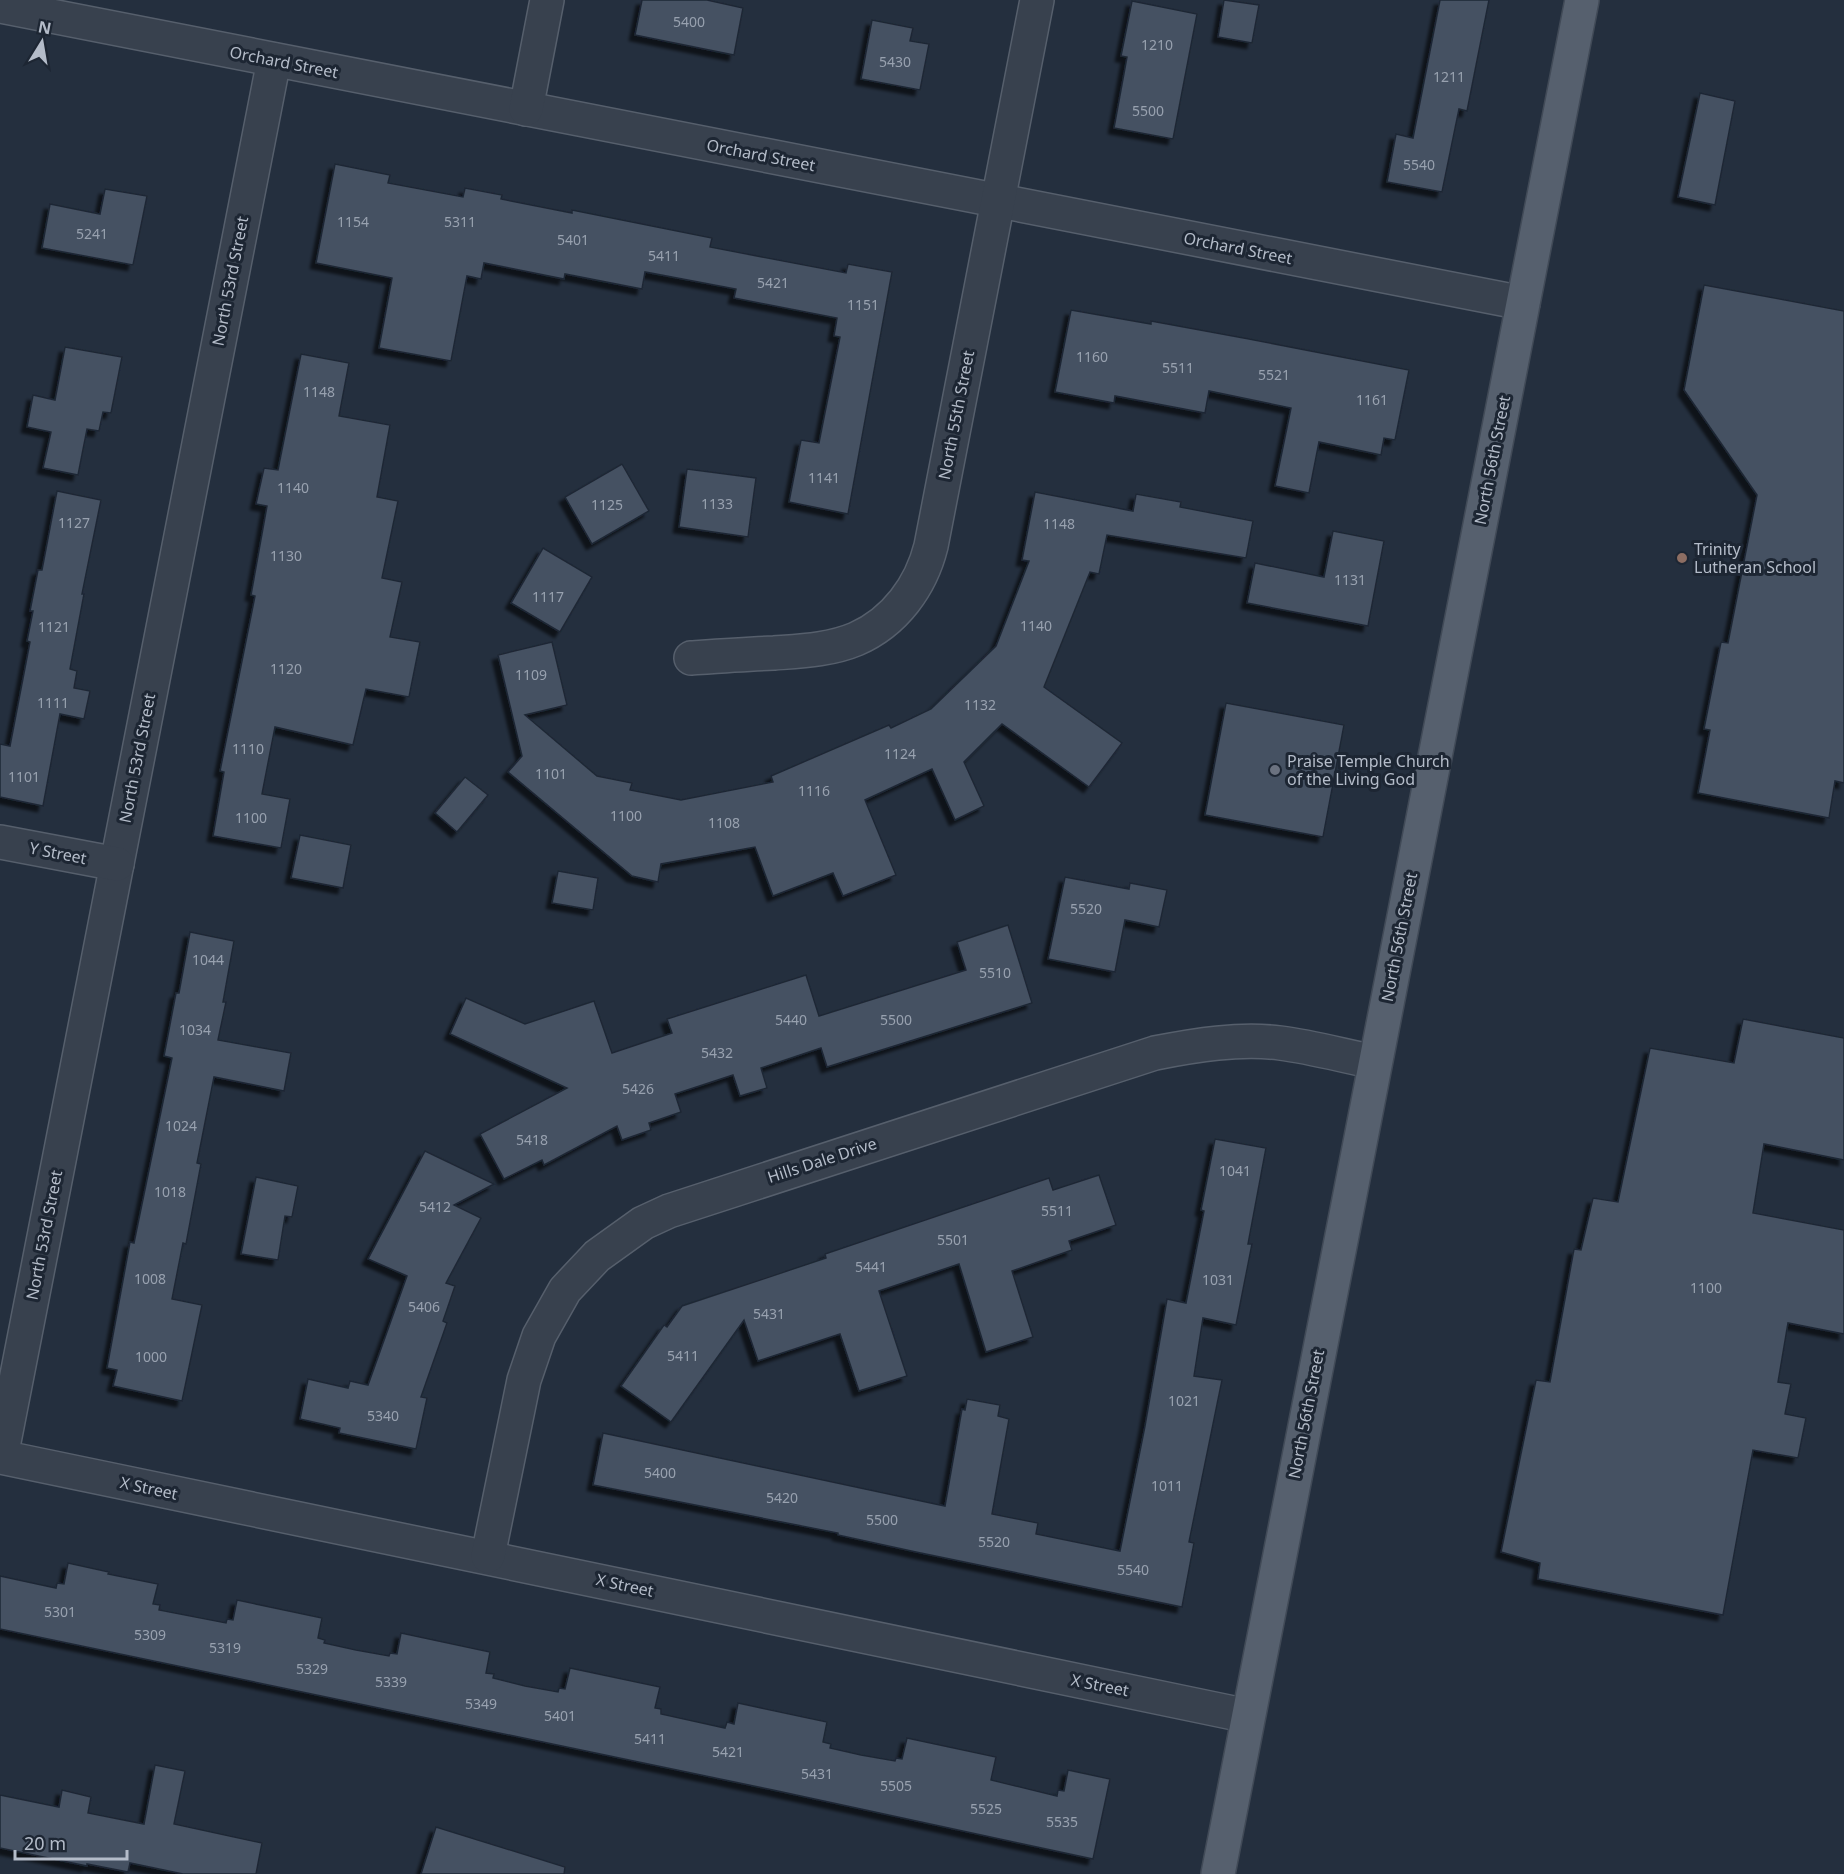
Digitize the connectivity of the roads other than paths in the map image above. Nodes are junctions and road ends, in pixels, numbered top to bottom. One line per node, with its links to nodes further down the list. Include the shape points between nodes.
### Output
1 (547, 0): 7 (street)
2 (1037, 0): 8 (street, North 55th Street)
3 (1582, 0): 9 (main road, North 56th Street)
4 (0, 6): 5 (street, Orchard Street)
5 (75, 10): 6 (street, Orchard Street)
6 (274, 60): 7 (street, Orchard Street); 12 (street, North 53rd Street)
7 (526, 109): 8 (street, Orchard Street)
8 (999, 201): 9 (street, Orchard Street); 10 (street, North 55th Street, via 931,546 909,597 873,629 829,647)
9 (1523, 303): 13 (main road, North 56th Street)
10 (691, 658)
11 (0, 842): 12 (street, Y Street)
12 (117, 864): 14 (street, North 53rd Street)
13 (1375, 1062): 15 (street, Hills Dale Drive, via 1279,1043 1188,1046 1155,1053 779,1173 643,1223 580,1272 539,1336 524,1380); 16 (main road, North 56th Street)
14 (3, 1438): 15 (street, X Street)
15 (488, 1556): 16 (street, X Street)
16 (1248, 1716): 17 (main road, North 56th Street)
17 (1218, 1874)

